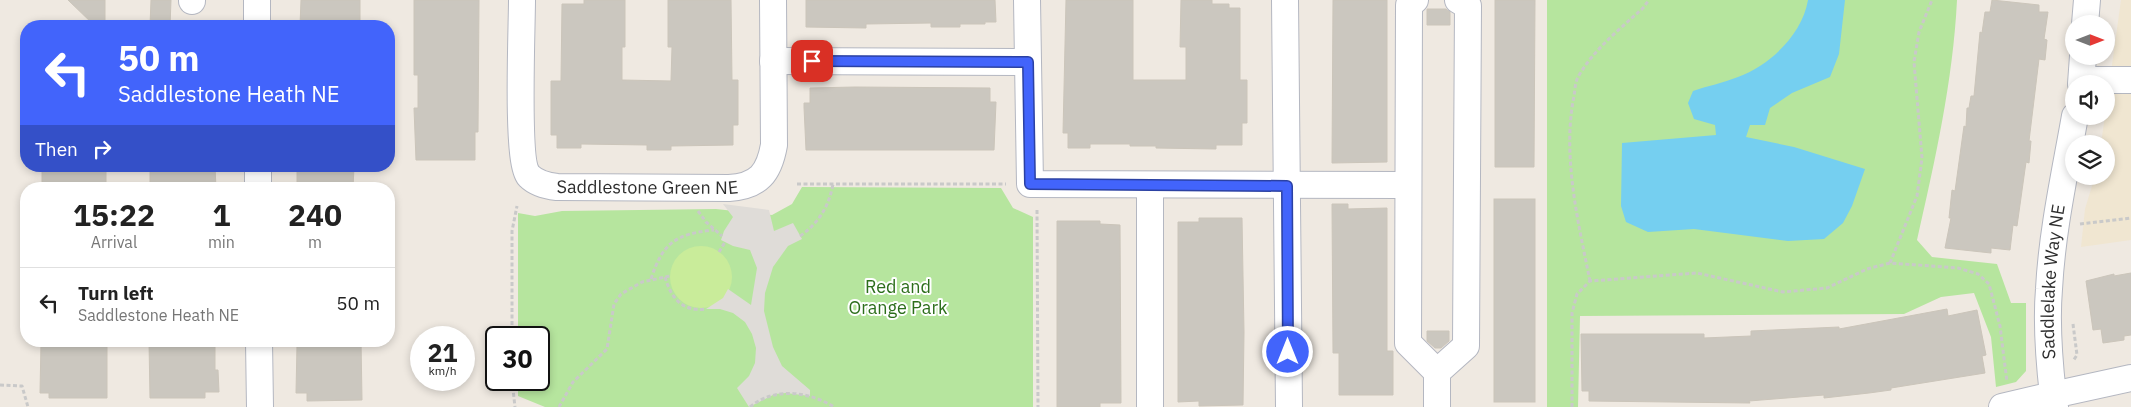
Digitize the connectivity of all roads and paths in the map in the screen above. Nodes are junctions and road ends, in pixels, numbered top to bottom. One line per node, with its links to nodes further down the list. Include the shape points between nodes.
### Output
1 (257, 0): 12 (street)
2 (522, 0): 13 (street, Saddlestone Green NE, via 523,159 529,176 546,186 729,188 751,183 768,170 774,145)
3 (773, 0): 13 (street, Saddlestone Green NE)
4 (1027, 0): 14 (street)
5 (1285, 0): 23 (street)
6 (1415, 0): 22 (street, via 1409,5)
7 (1458, 0): 44 (street, via 1468,6 1466,346)
8 (1649, 0): 38 (path, via 1590,59 1577,80 1569,117 1572,182)
9 (1932, 0): 36 (path, via 1919,32 1914,62 1922,158 1917,196)
10 (2087, 0): 11 (street)
11 (2086, 15)
12 (257, 20)
13 (774, 61): 14 (street)
14 (1028, 62): 21 (street, via 1030,184)
15 (2082, 73): 16 (street)
16 (2131, 80)
17 (2073, 125): 48 (street, Saddlelake Way NE, via 2049,289 2048,327)
18 (797, 184): 19 (path)
19 (833, 184): 20 (path); 33 (path, via 823,212)
20 (1006, 184)
21 (1150, 185): 23 (street); 57 (street)
22 (1408, 185): 23 (street); 44 (street, via 1408,343)
23 (1287, 186): 58 (street)
24 (696, 205): 30 (path)
25 (517, 206): 41 (path, via 512,231)
26 (1038, 210): 56 (path)
27 (2080, 215): 31 (path)
28 (2131, 218): 29 (path)
29 (2080, 224)
30 (714, 230): 32 (path); 37 (path, via 680,236 668,244)
31 (2078, 233)
32 (722, 236)
33 (800, 236)
34 (725, 242): 35 (path)
35 (719, 252)
36 (1890, 263): 38 (path, via 1867,269 1827,288 1783,292 1697,273); 49 (path, via 1958,268 1978,274 1989,284 2000,326)
37 (651, 279): 39 (path, via 668,277 672,296 679,303 694,310); 53 (path, via 626,290 617,298 606,349 573,382)
38 (1590, 280): 60 (path, via 1577,294 1572,313)
39 (706, 309)
40 (2073, 320): 43 (path, via 2077,355)
41 (512, 326)
42 (259, 347): 51 (street)
43 (2073, 361)
44 (1437, 372): 59 (street)
45 (2131, 378): 48 (street)
46 (0, 385): 50 (path, via 22,386)
47 (513, 391): 52 (path)
48 (2054, 401): 49 (street)
49 (2006, 406)
50 (28, 407)
51 (260, 407)
52 (515, 407)
53 (560, 407)
54 (750, 407): 55 (path, via 766,398 786,393 814,397)
55 (834, 407)
56 (1038, 407)
57 (1150, 407)
58 (1289, 407)
59 (1437, 407)
60 (1572, 407)

